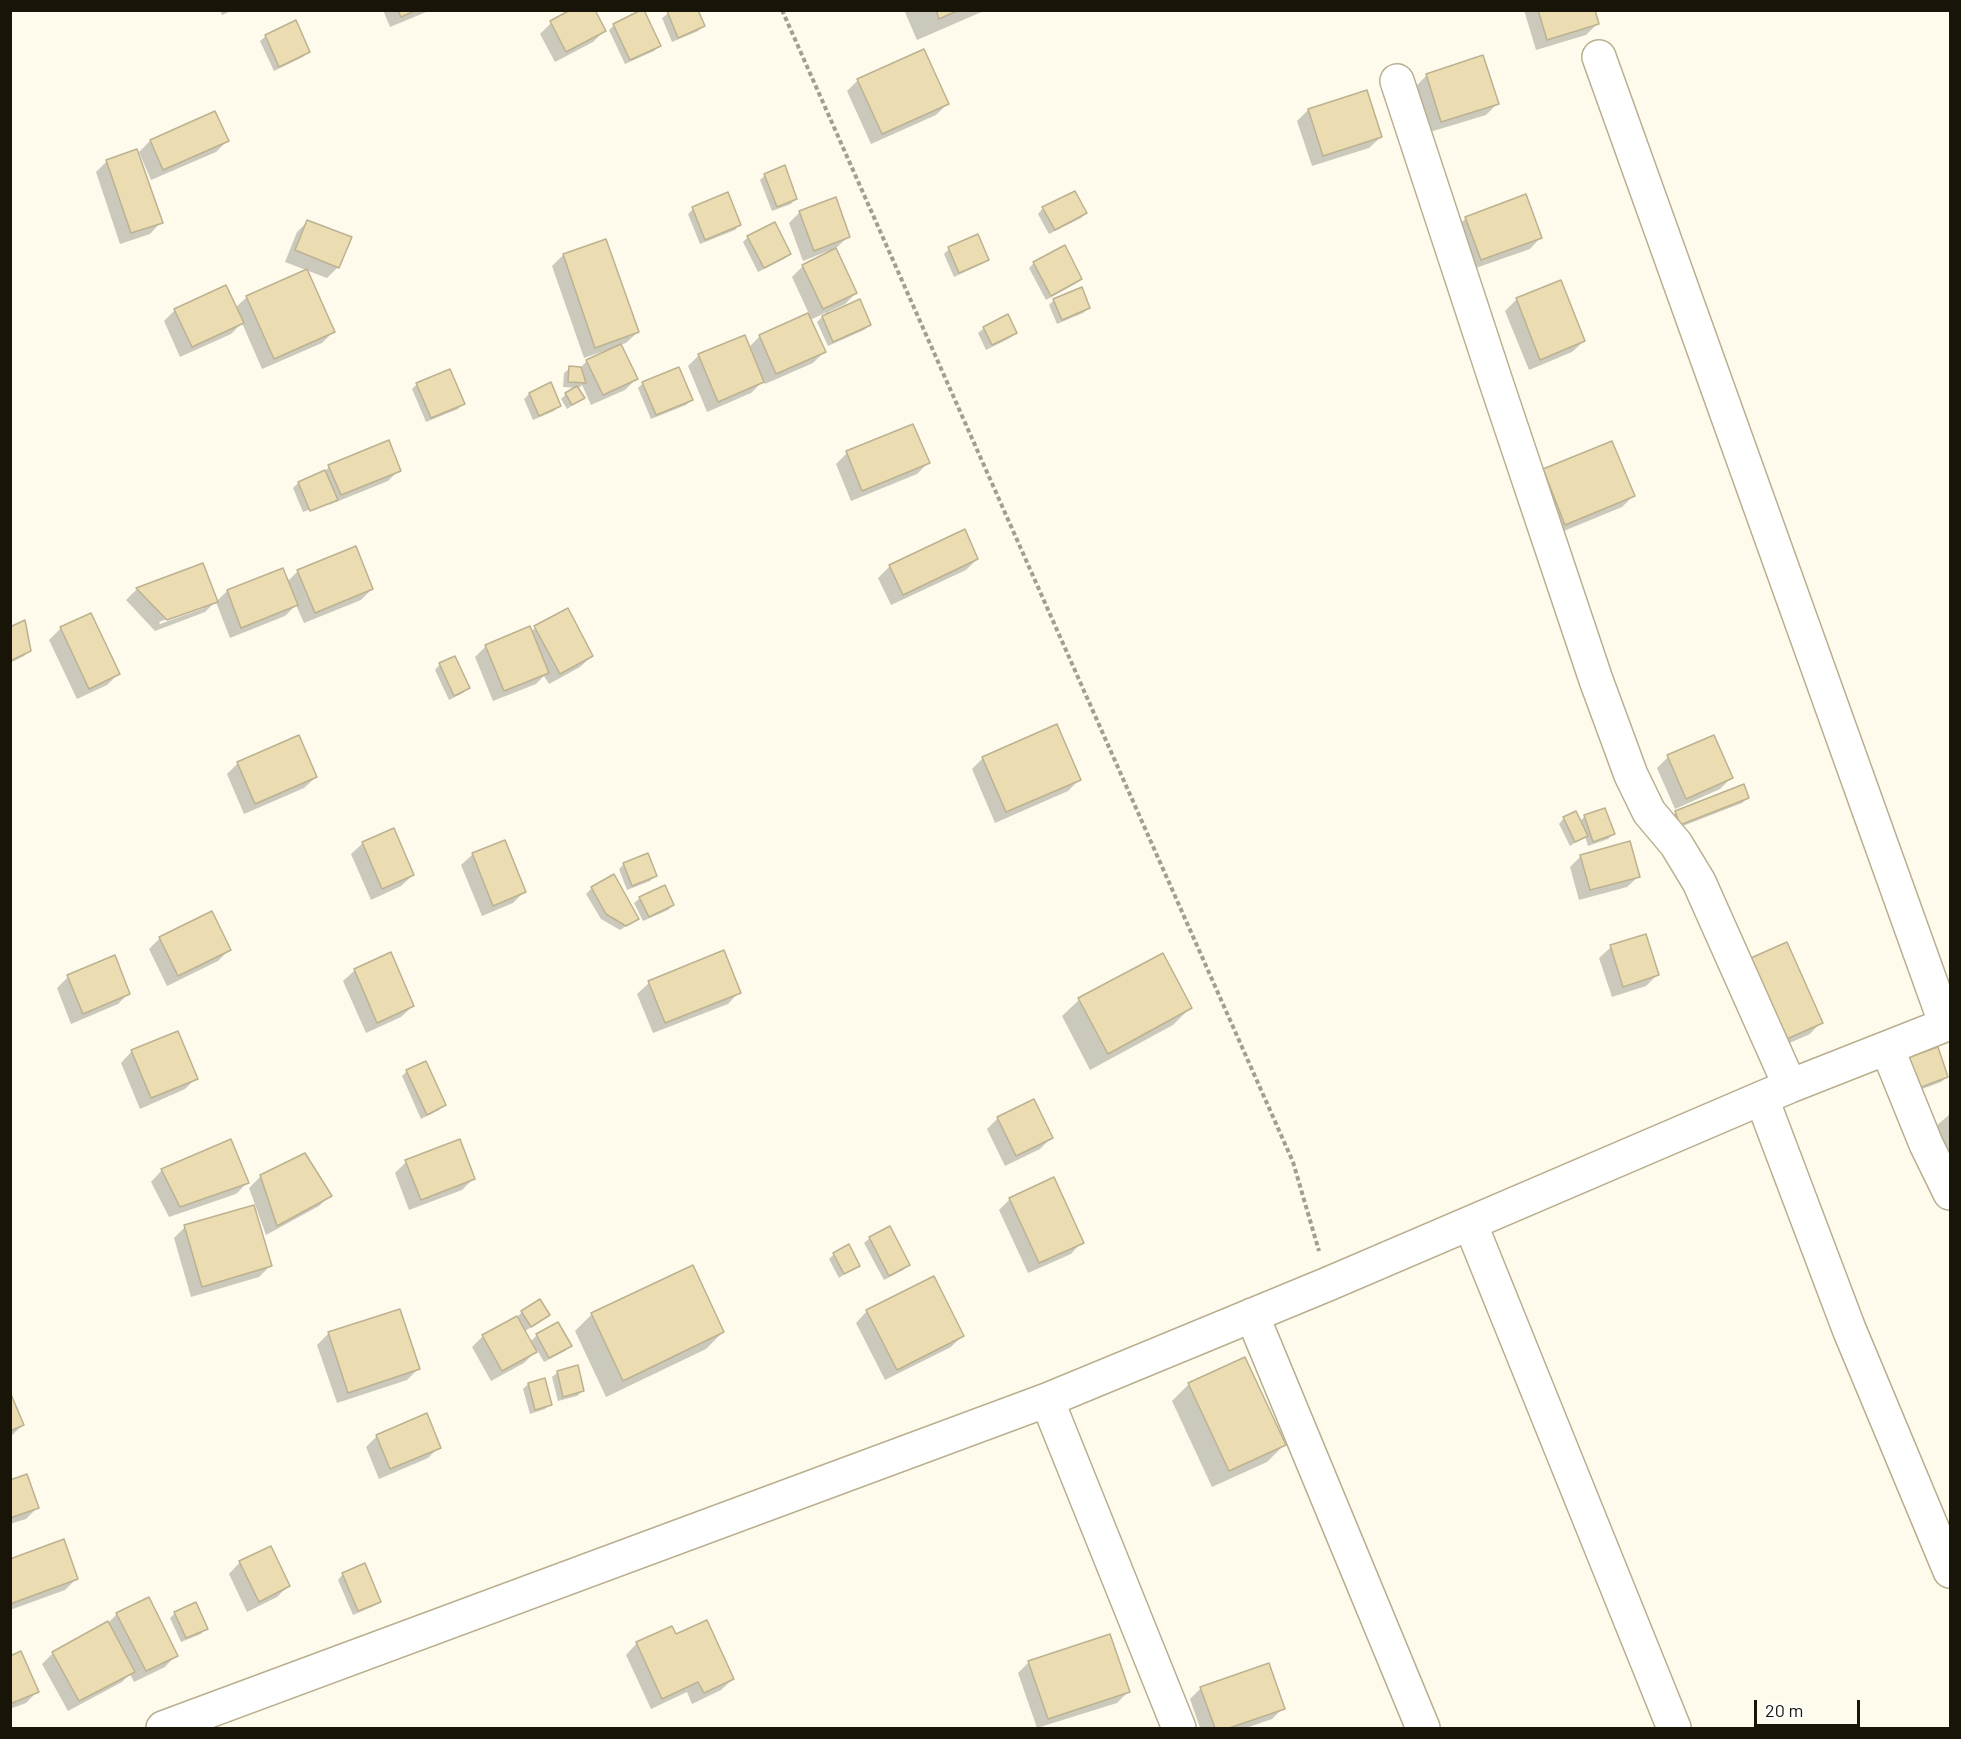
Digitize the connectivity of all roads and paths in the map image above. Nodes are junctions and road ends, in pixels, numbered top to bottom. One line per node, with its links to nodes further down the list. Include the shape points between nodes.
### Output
1 (782, 10): 9 (path, via 1293,1162)
2 (1599, 57): 4 (street)
3 (1397, 81): 6 (street, via 1631,775 1648,812 1676,844 1699,882)
4 (1948, 1024): 5 (street)
5 (1887, 1048): 6 (street); 7 (street)
6 (1776, 1093): 8 (street); 12 (street, via 1849,1329)
7 (1950, 1193)
8 (1470, 1223): 9 (street); 16 (street)
9 (1328, 1284): 10 (street)
10 (1252, 1315): 11 (street); 15 (street)
11 (1047, 1400): 13 (street); 14 (street)
12 (1950, 1571)
13 (163, 1728)
14 (1179, 1728)
15 (1423, 1728)
16 (1674, 1728)

